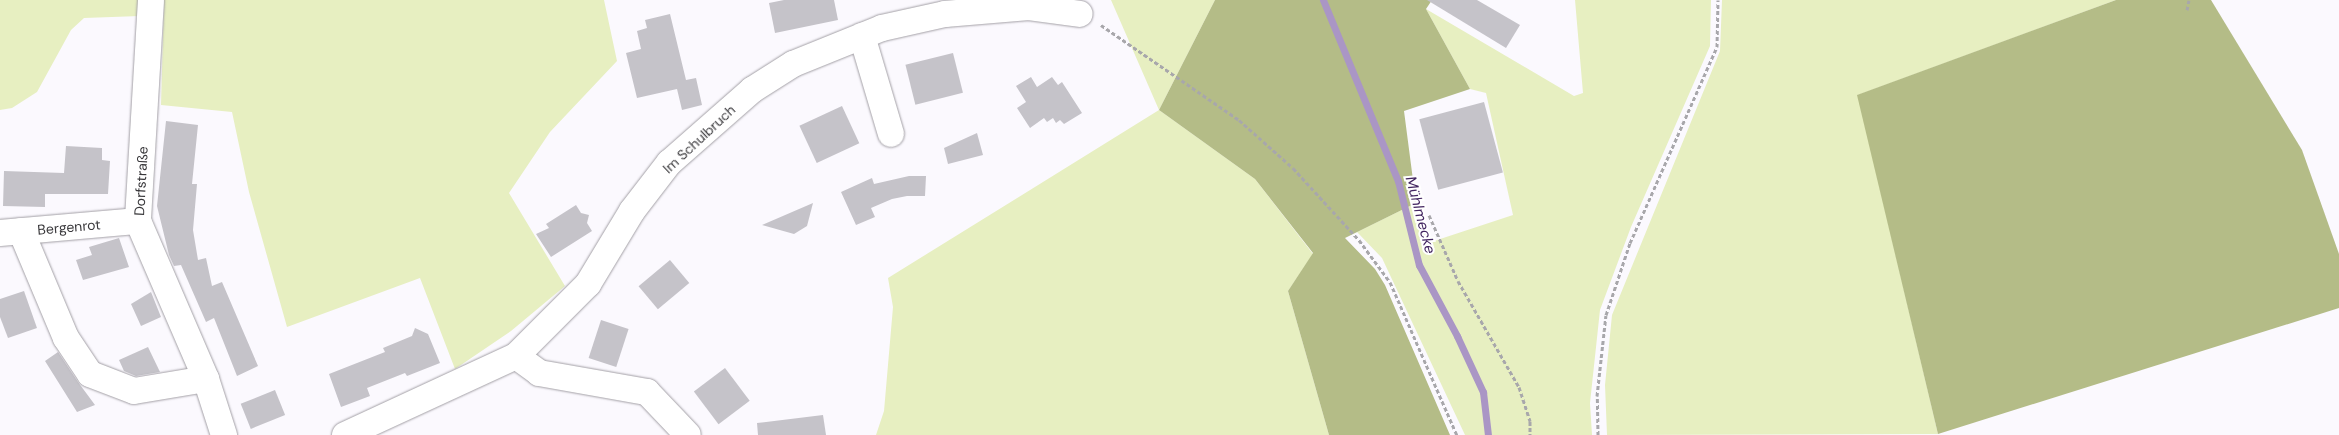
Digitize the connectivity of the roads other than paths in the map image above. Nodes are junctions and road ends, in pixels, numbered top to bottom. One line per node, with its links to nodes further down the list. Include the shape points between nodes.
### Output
1 (151, 0): 5 (street, Dorfstraße)
2 (1080, 14): 3 (street, Im Schulbruch, via 1029,7 945,14 882,28)
3 (862, 36): 4 (street); 7 (street, Im Schulbruch, via 793,64 716,120 676,157 632,211 588,284)
4 (891, 134)
5 (138, 221): 6 (street, Bergenrot); 8 (street, Dorfstraße)
6 (10, 232): 8 (street, via 66,338 90,374 134,391)
7 (516, 356): 10 (street, Im Schulbruch); 11 (street, via 539,373 647,392)
8 (206, 379): 9 (street, Dorfstraße)
9 (224, 435)
10 (345, 435)
11 (688, 435)

